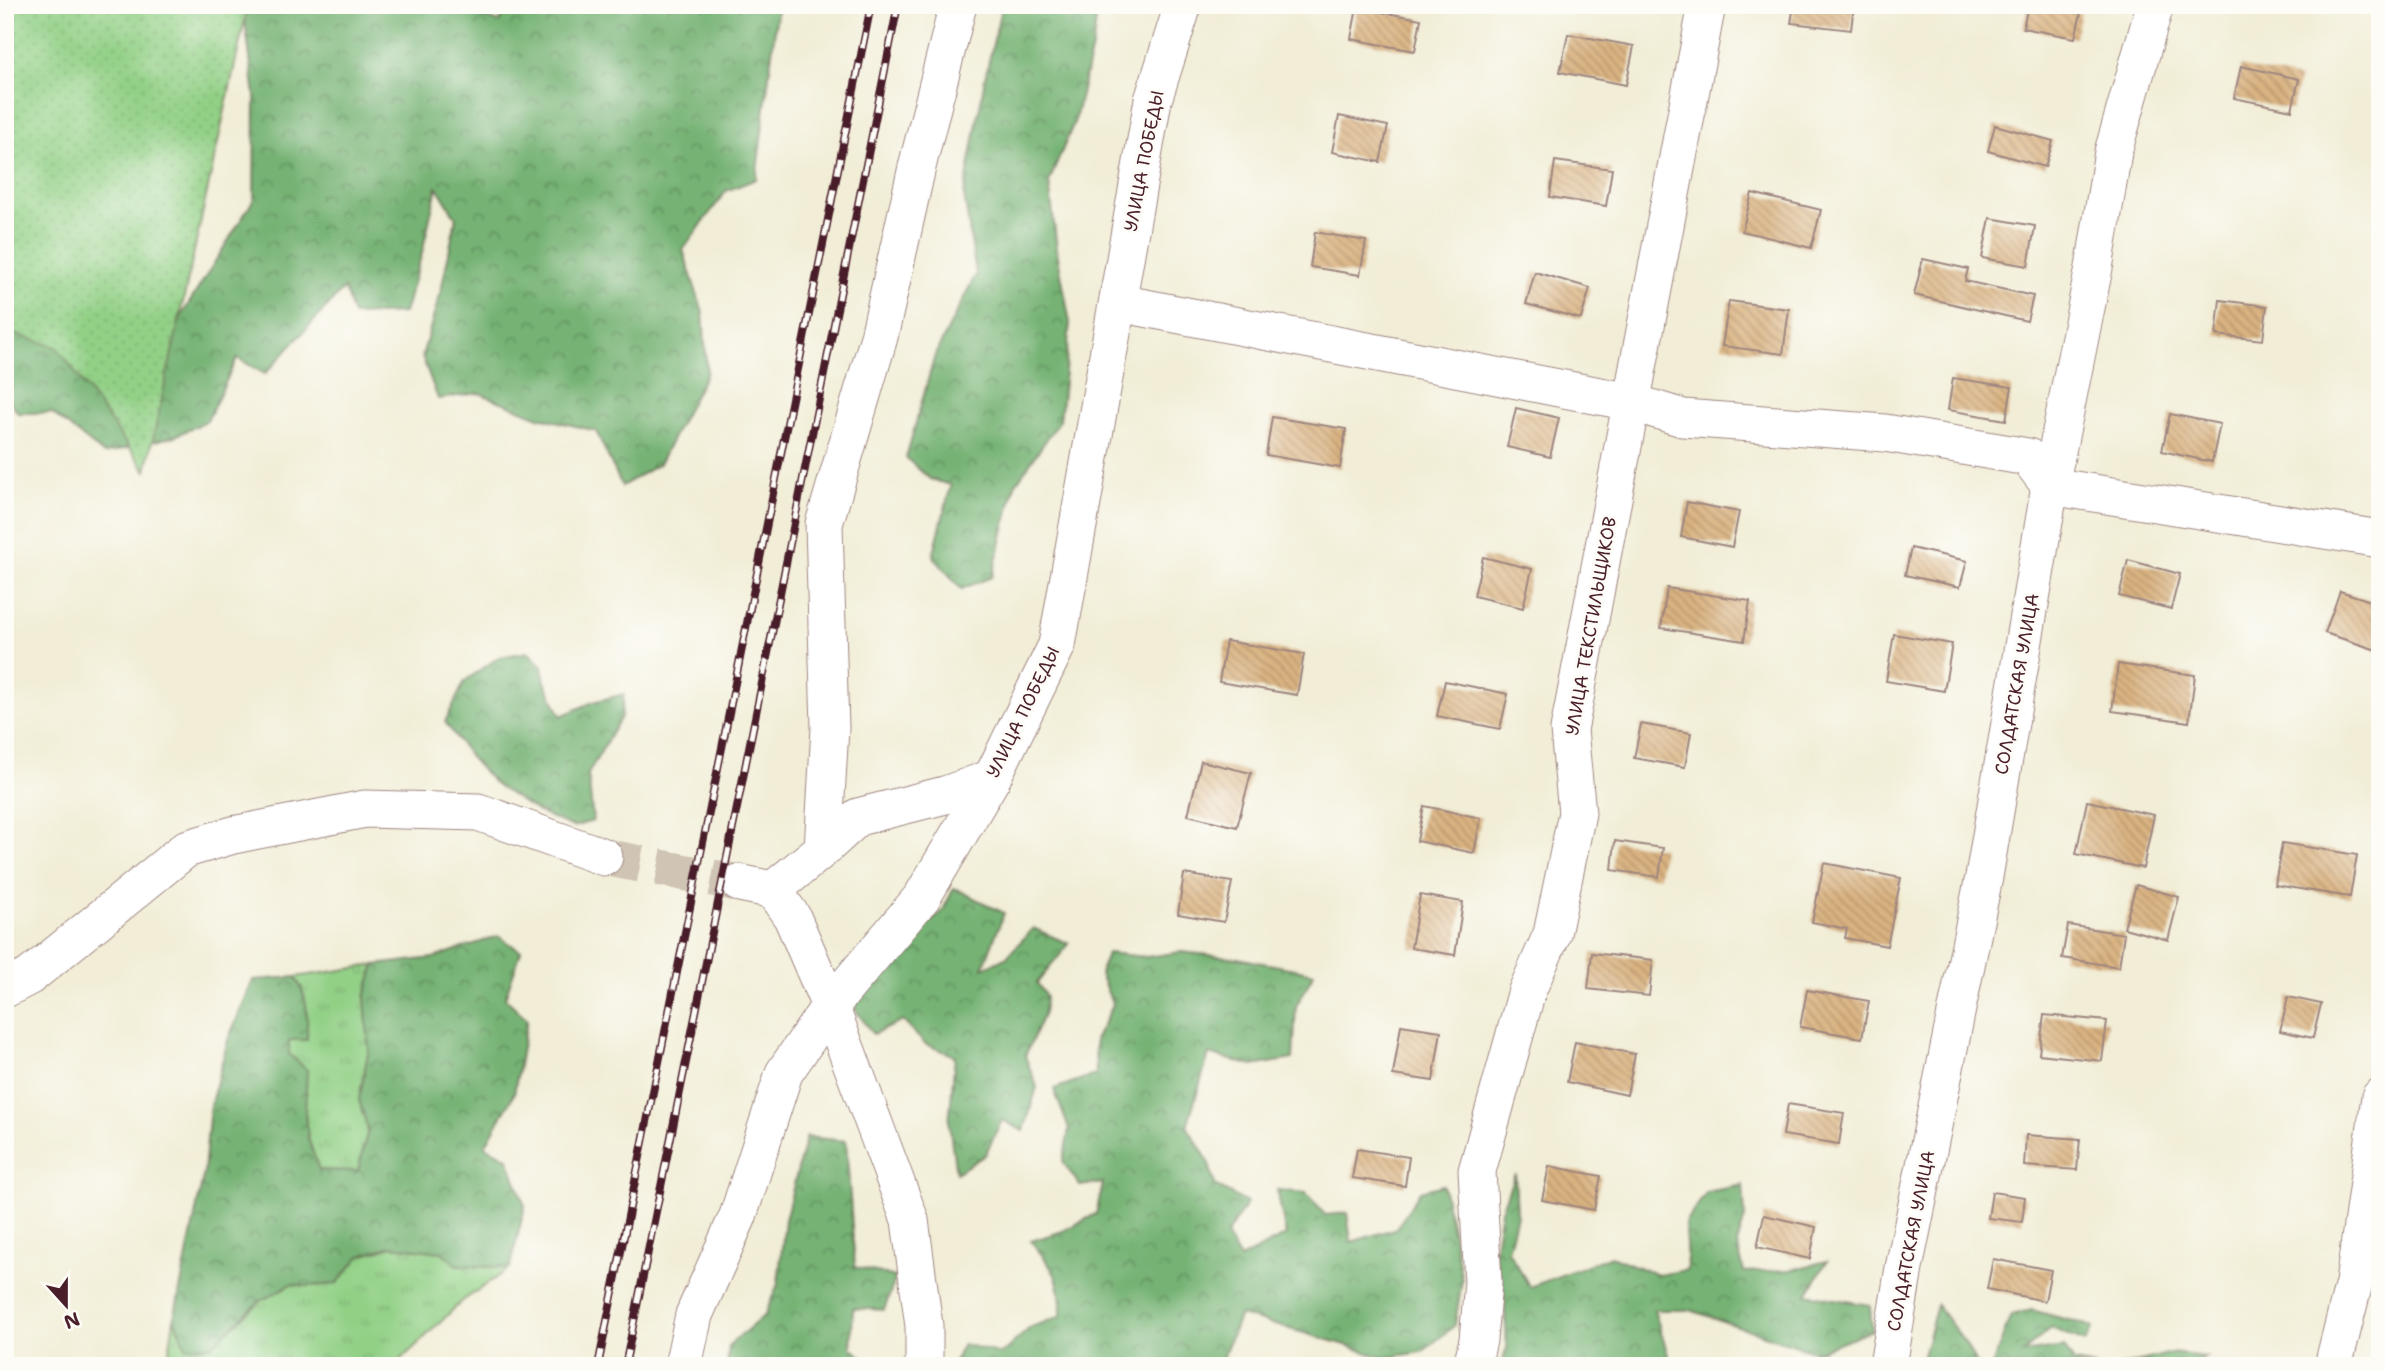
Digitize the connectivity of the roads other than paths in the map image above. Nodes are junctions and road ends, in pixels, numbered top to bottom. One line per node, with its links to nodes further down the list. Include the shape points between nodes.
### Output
1 (958, 5): 10 (street, via 879,337 824,524 830,728)
2 (1183, 5): 5 (street, УЛИЦА ПОБЕДЫ, via 1153,100)
3 (1707, 5): 6 (street, УЛИЦА ТЕКСТИЛЬЩИКОВ)
4 (2155, 5): 7 (street, СОЛДАТСКАЯ УЛИЦА, via 2113,152)
5 (1119, 303): 6 (street); 9 (street, УЛИЦА ПОБЕДЫ, via 1057,645)
6 (1631, 402): 7 (street, via 1683,418 1885,433 2028,457); 17 (street, УЛИЦА ТЕКСТИЛЬЩИКОВ, via 1569,730 1577,813 1552,934 1527,991 1477,1171 1483,1282)
7 (2050, 486): 8 (street); 18 (street, СОЛДАТСКАЯ УЛИЦА, via 1984,877 1906,1255)
8 (2380, 539)
9 (992, 778): 10 (street, via 858,817); 13 (street, УЛИЦА ПОБЕДЫ, via 922,897)
10 (824, 849): 13 (street, via 756,887 792,916)
11 (604, 857): 12 (street, via 478,812 365,809 233,835 186,849 30,976)
12 (5, 989)
13 (830, 1006): 15 (street, УЛИЦА ПОБЕДЫ, via 784,1073 738,1216 694,1315); 16 (street, via 910,1220 924,1326)
14 (2380, 1097): 19 (street, via 2354,1283)
15 (683, 1366)
16 (923, 1366)
17 (1472, 1366)
18 (1888, 1366)
19 (2333, 1366)

